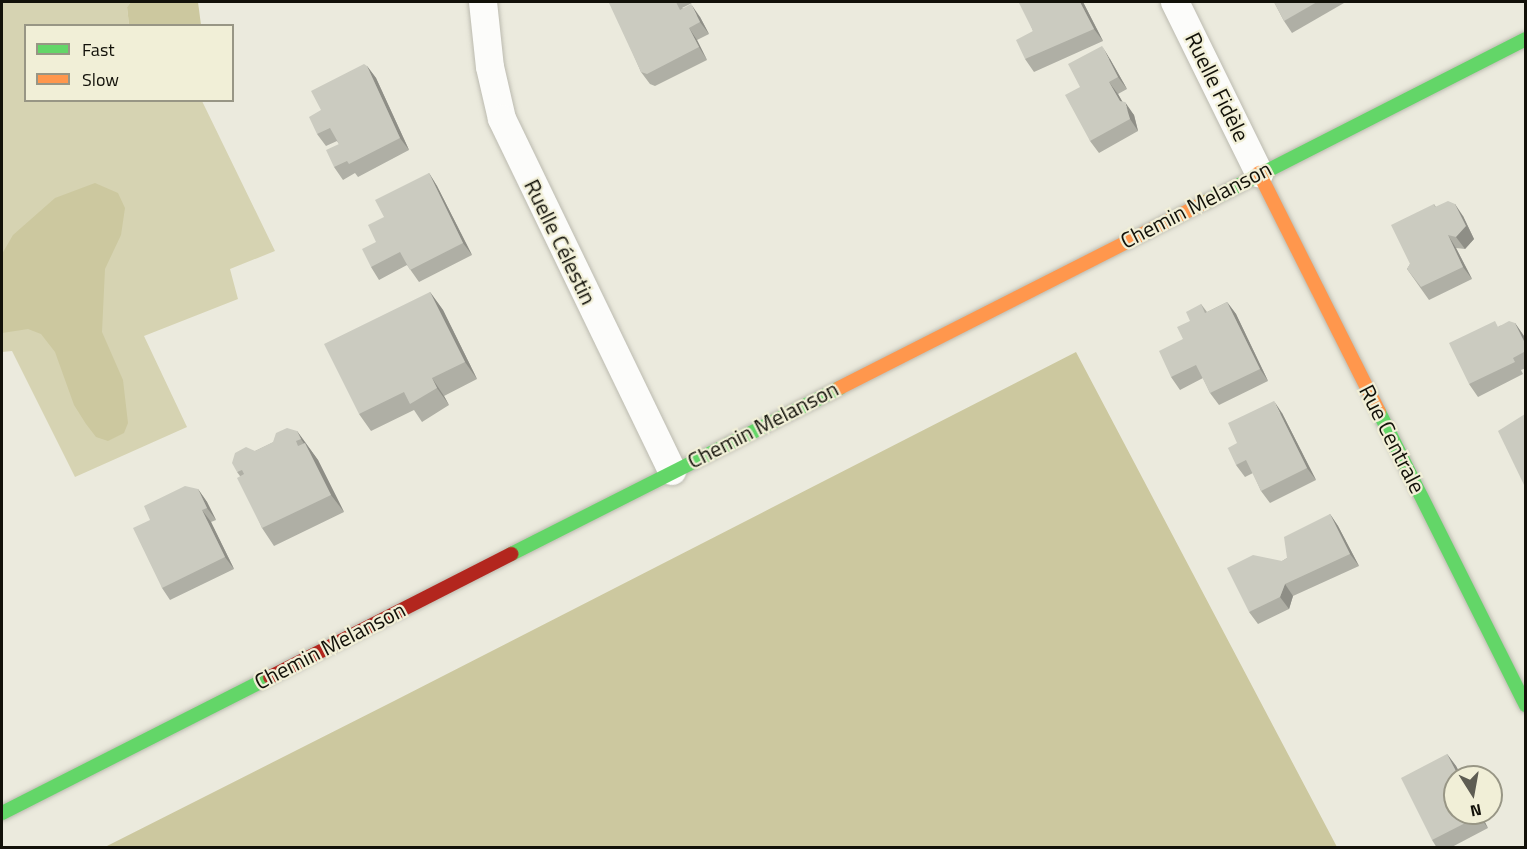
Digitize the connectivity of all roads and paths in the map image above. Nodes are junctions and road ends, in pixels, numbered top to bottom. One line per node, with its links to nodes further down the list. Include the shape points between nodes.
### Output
1 (483, 2): 5 (street, Ruelle Célestin, via 490,67 502,119)
2 (1175, 2): 4 (street, Ruelle Fidèle)
3 (1526, 39): 4 (street, Chemin Melanson)
4 (1259, 173): 5 (street, Chemin Melanson); 6 (street, Rue Centrale)
5 (672, 471): 7 (street, Chemin Melanson)
6 (1526, 705)
7 (2, 813)

